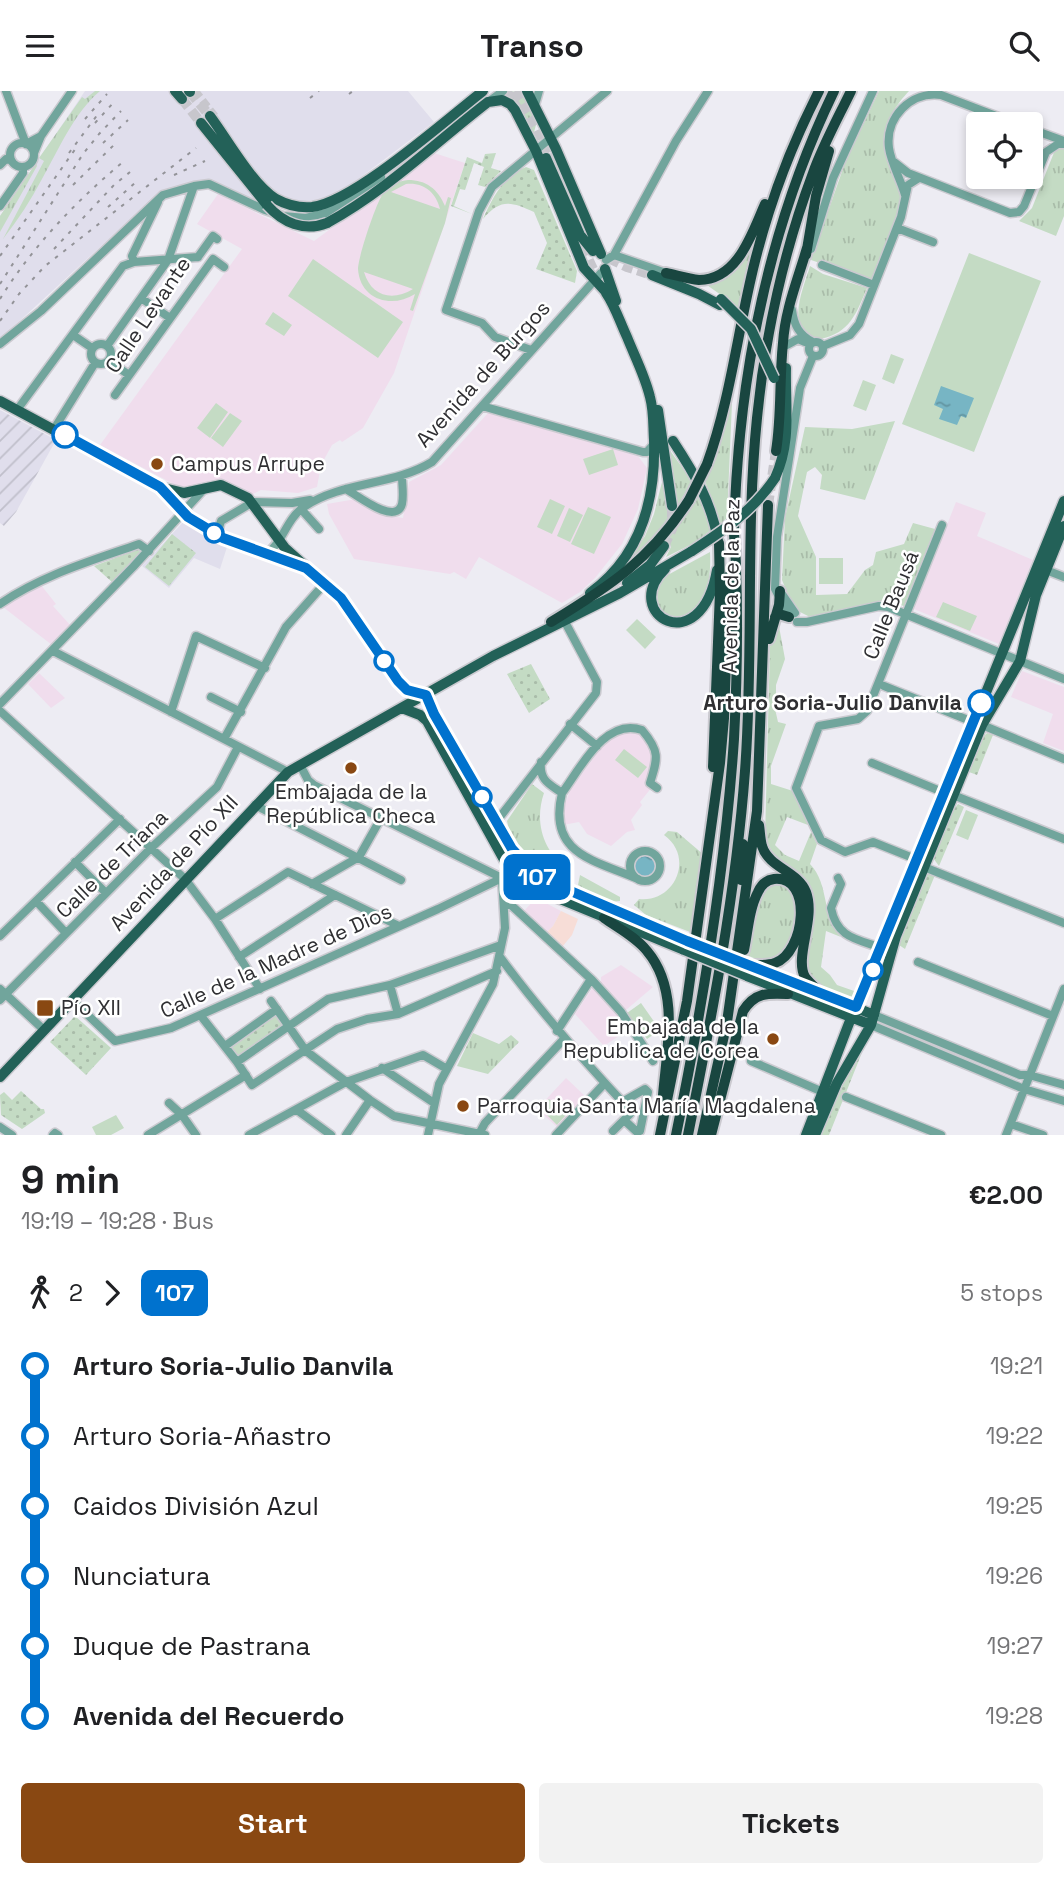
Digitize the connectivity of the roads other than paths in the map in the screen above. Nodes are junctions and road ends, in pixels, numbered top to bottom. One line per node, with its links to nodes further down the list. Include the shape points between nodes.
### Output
1 (6, 91): 26 (street)
2 (72, 91): 20 (street)
3 (483, 91): 24 (main road)
4 (503, 91): 15 (street)
5 (519, 91): 6 (street)
6 (528, 91): 16 (main road, Avenida de Pío XII)
7 (539, 91): 16 (street)
8 (607, 91): 22 (street)
9 (695, 91): 14 (street)
10 (819, 91): 39 (highway)
11 (834, 91): 102 (highway, Avenida de la Paz, via 793,190 762,299 745,394)
12 (851, 91): 17 (highway, Avenida de la Paz)
13 (873, 91): 58 (street, via 833,179)
14 (707, 93): 52 (street, Avenida de Burgos)
15 (491, 100): 28 (main road, Avenida de Pío XII, via 513,106); 36 (main road, bridge, via 347,211 314,227 281,218)
16 (534, 104): 22 (main road, Avenida de Pío XII)
17 (840, 112): 47 (highway); 157 (highway, Avenida de la Paz, via 813,172 791,239 775,302 757,416)
18 (986, 112): 33 (street, via 932,92 917,94 893,122 889,150)
19 (1043, 134): 25 (street)
20 (41, 136): 26 (street); 30 (street)
21 (1043, 138): 29 (street)
22 (550, 139): 28 (street); 52 (main road, Avenida de Pío XII)
23 (215, 140): 27 (main road); 27 (main road, via 206,120); 36 (main road)
24 (422, 140): 36 (main road, via 346,193 310,207 279,201); 40 (street, via 407,158 347,201 310,218 274,213 209,184)
25 (1064, 142): 29 (street)
26 (26, 143): 30 (street); 32 (street, via 13,146)
27 (234, 149): 36 (main road)
28 (536, 151): 48 (main road, Avenida de Pío XII); 73 (street, via 499,180 485,198 446,310 482,323 495,337)
29 (1046, 152): 38 (street, via 1019,212 1010,213)
30 (34, 153): 35 (street, via 32,162)
31 (546, 158): 52 (main road)
32 (11, 160): 34 (street); 35 (street)
33 (894, 162): 38 (street); 41 (street)
34 (0, 165)
35 (23, 167): 43 (street)
36 (241, 167)
37 (537, 169): 48 (main road, via 564,231)
38 (919, 178): 41 (street, via 908,185)
39 (776, 184): 56 (highway, via 746,245 727,270 698,280); 121 (highway, bridge, via 721,423 689,500 634,566)
40 (194, 186): 42 (street); 50 (street)
41 (905, 195): 44 (street)
42 (160, 197): 51 (street, via 132,256); 67 (street)
43 (0, 207)
44 (897, 228): 46 (street); 59 (street)
45 (217, 239): 49 (street, via 213,236)
46 (933, 242)
47 (807, 248): 58 (highway); 84 (highway, via 784,332)
48 (579, 252): 52 (main road, Avenida de Pío XII)
49 (198, 257): 50 (street); 53 (street, Calle Levante)
50 (168, 260): 51 (street); 62 (street)
51 (134, 262): 66 (street, via 123,266)
52 (597, 264): 56 (street); 60 (street, Avenida de Burgos); 60 (street, Avenida de Burgos); 61 (main road, Avenida de Pío XII); 96 (main road, Avenida de Pío XII, via 654,395)
53 (209, 265): 55 (street, via 213,259); 65 (street, Calle Levante)
54 (822, 265): 59 (street)
55 (224, 267)
56 (666, 273): 63 (main road)
57 (652, 275): 63 (main road)
58 (800, 285): 64 (main road)
59 (874, 285): 71 (street, via 855,330)
60 (584, 292): 73 (street, Avenida de Burgos)
61 (606, 292): 78 (main road); 86 (main road, Avenida de Pío XII, via 646,382)
62 (141, 298): 65 (street); 70 (street)
63 (720, 302): 84 (main road, bridge, via 761,348 774,378)
64 (792, 310): 68 (main road); 69 (street, via 798,330)
65 (170, 319): 77 (street, Calle Levante)
66 (73, 335): 72 (street); 82 (street)
67 (0, 344)
68 (787, 345): 69 (street, via 798,339); 109 (main road, Avenida de Pío XII, bridge, via 787,436 775,478 746,513)
69 (811, 345): 71 (street); 74 (street)
70 (107, 346): 72 (street); 75 (street)
71 (823, 347): 74 (street, via 821,355)
72 (92, 348): 76 (street)
73 (531, 350): 81 (street, Avenida de Burgos)
74 (813, 356): 114 (street, via 800,389 779,519 775,590)
75 (108, 361): 76 (street); 77 (street)
76 (95, 363): 83 (street)
77 (129, 375): 79 (street, Calle Levante)
78 (639, 379)
79 (115, 395)
80 (0, 401): 82 (main road)
81 (482, 406): 86 (street, via 643,452); 88 (street, Avenida de Burgos, via 432,462)
82 (17, 410): 83 (main road)
83 (54, 429): 89 (main road)
84 (779, 432): 87 (highway)
85 (671, 442): 105 (main road, via 711,508)
86 (654, 445): 121 (main road, Avenida de Pío XII, via 649,509 631,547 610,575)
87 (776, 451)
88 (402, 476): 91 (street, Avenida de Burgos); 91 (street, via 402,503 394,514)
89 (160, 487): 90 (main road, via 181,493); 98 (main road)
90 (204, 489): 93 (main road, via 223,486); 98 (street)
91 (346, 489): 92 (street, Avenida de Burgos)
92 (325, 497): 93 (street, via 292,503); 97 (street)
93 (253, 502): 103 (street, via 221,521); 104 (main road)
94 (1064, 502): 120 (main road)
95 (768, 505): 129 (highway)
96 (672, 506)
97 (301, 509): 101 (street); 104 (street)
98 (184, 512): 103 (main road); 107 (street)
99 (942, 525): 117 (street, Calle Bausá)
100 (1064, 526): 111 (main road)
101 (318, 529)
102 (734, 532): 170 (highway, via 724,718); 274 (highway, Avenida de la Paz, via 734,736 724,850)
103 (217, 535): 108 (main road)
104 (279, 540): 108 (street); 110 (main road)
105 (719, 543): 109 (main road, via 711,595 694,618 682,623 657,614 650,593 657,576); 170 (highway)
106 (664, 546): 116 (main road, Avenida de Pío XII, via 649,565)
107 (149, 551): 115 (street, via 139,544 62,571); 127 (street)
108 (267, 553): 110 (main road)
109 (672, 562): 116 (main road, Avenida de Pío XII)
110 (306, 568): 113 (main road)
111 (1046, 570): 112 (street); 123 (main road)
112 (1064, 577)
113 (325, 583): 131 (street, via 286,627); 137 (main road, via 341,598)
114 (780, 596): 118 (highway); 119 (street)
115 (0, 604)
116 (592, 607): 122 (main road, Avenida de Pío XII)
117 (907, 614): 119 (street, via 879,606 812,621); 128 (street); 178 (street, Calle Bausá, via 867,711 858,719 820,726 796,787 817,834 827,845 845,852 873,842)
118 (775, 617): 119 (highway); 129 (highway)
119 (794, 617)
120 (1015, 621): 123 (main road, via 1020,628); 125 (main road)
121 (551, 622): 124 (main road, Avenida de Pío XII)
122 (565, 622): 124 (main road, Avenida de Pío XII); 148 (street, via 597,682 596,693)
123 (1029, 627): 126 (main road)
124 (527, 638): 139 (main road, Avenida de Pío XII)
125 (1006, 641): 126 (main road, via 1018,639); 128 (main road)
126 (1025, 646): 130 (main road)
127 (53, 651): 141 (street); 145 (street)
128 (1001, 653): 130 (street); 132 (main road)
129 (765, 655): 165 (highway)
130 (1020, 661): 133 (main road); 134 (street)
131 (265, 668): 145 (street, via 196,636); 146 (street)
132 (994, 670): 133 (main road); 136 (main road)
133 (1011, 676): 138 (main road)
134 (1064, 678)
135 (884, 686): 149 (street)
136 (988, 686): 138 (main road); 149 (main road)
137 (404, 692): 139 (main road); 143 (main road)
138 (1001, 692): 149 (main road)
139 (426, 695): 142 (main road); 143 (main road, Avenida de Pío XII)
140 (211, 697): 146 (street)
141 (0, 704)
142 (431, 707): 147 (main road); 168 (main road)
143 (402, 708): 147 (main road); 156 (main road, Avenida de Pío XII)
144 (0, 711): 167 (street)
145 (171, 712): 150 (street)
146 (241, 712): 150 (street)
147 (420, 715): 169 (main road, via 428,721)
148 (570, 724): 151 (street); 154 (street)
149 (978, 724): 153 (street); 163 (main road)
150 (225, 739): 152 (street)
151 (597, 746): 161 (street, via 617,729 642,730 657,754 650,783); 162 (street)
152 (238, 747): 158 (street); 172 (street, Calle de Triana, via 217,787)
153 (1064, 759)
154 (541, 762): 159 (street); 160 (street)
155 (872, 763): 163 (street)
156 (300, 765): 158 (main road, Avenida de Pío XII); 166 (street, via 314,785)
157 (745, 771): 204 (highway); 275 (highway, Avenida de la Paz, via 729,906)
158 (288, 772): 164 (main road, Avenida de Pío XII)
159 (542, 779): 160 (street); 162 (street)
160 (525, 784): 168 (street)
161 (657, 788)
162 (562, 793): 179 (street, via 558,819 564,838 577,852)
163 (949, 794): 171 (street); 178 (main road)
164 (255, 805): 174 (street); 183 (main road, Avenida de Pío XII)
165 (757, 811): 204 (highway); 215 (highway, via 765,853 797,879 806,894 802,969)
166 (381, 818): 174 (street); 181 (street)
167 (120, 819): 172 (street); 176 (street)
168 (496, 822): 169 (street); 173 (main road)
169 (491, 836): 177 (main road)
170 (709, 839): 273 (highway, via 687,1001)
171 (1064, 839)
172 (151, 848): 183 (street); 188 (street, Calle de Triana)
173 (512, 849): 177 (street); 180 (main road)
174 (359, 857): 185 (street); 186 (street)
175 (631, 861): 179 (street); 184 (street, via 631,871); 184 (street, via 646,850 660,862 656,876 648,881)
176 (75, 862): 188 (street); 190 (street)
177 (507, 865): 180 (main road); 181 (street)
178 (919, 865): 194 (street); 200 (main road); 212 (main road)
179 (616, 871): 184 (street)
180 (526, 875): 187 (main road); 199 (main road)
181 (502, 878): 187 (street); 191 (street); 195 (street, Calle de la Madre de Dios)
182 (838, 878): 200 (street, via 841,884 831,908 838,929)
183 (185, 879): 193 (street); 216 (main road, Avenida de Pío XII)
184 (638, 879)
185 (401, 880)
186 (312, 884): 189 (street); 193 (street, via 288,872)
187 (538, 890): 192 (main road)
188 (106, 893): 196 (street, Calle de Triana)
189 (335, 895): 195 (street); 201 (street)
190 (36, 901): 196 (street); 197 (street)
191 (505, 905): 198 (street); 207 (street, via 511,905)
192 (604, 918): 199 (main road); 273 (highway, via 646,950 664,983 669,1034)
193 (215, 919): 201 (street)
194 (1064, 923)
195 (399, 926): 210 (street, Calle de la Madre de Dios)
196 (66, 933): 213 (street, Calle de Triana)
197 (0, 936)
198 (501, 945): 202 (street); 208 (street)
199 (685, 946): 206 (main road, bridge)
200 (882, 948): 209 (main road)
201 (239, 957): 210 (street)
202 (500, 957): 205 (street); 229 (street)
203 (918, 962): 220 (street)
204 (735, 967): 225 (highway)
205 (497, 971): 221 (street); 240 (street)
206 (748, 971): 214 (main road); 215 (main road); 225 (highway, via 777,963 796,942 802,909 797,892 785,881 771,880 757,894)
207 (592, 979): 229 (street); 236 (street, via 621,1012)
208 (390, 985): 221 (street); 226 (street, via 328,999)
209 (865, 987): 212 (main road); 218 (main road)
210 (260, 989): 222 (street, Calle de la Madre de Dios)
211 (1064, 989): 220 (street)
212 (880, 992): 224 (main road)
213 (2, 994): 227 (street)
214 (788, 994): 223 (main road); 277 (highway, via 765,992 743,1011)
215 (824, 996): 218 (main road)
216 (72, 1000): 222 (street, Calle de la Madre de Dios, via 115,1041); 227 (main road, Avenida de Pío XII)
217 (271, 1001): 219 (street)
218 (856, 1007): 223 (main road); 224 (main road)
219 (278, 1009): 226 (street); 232 (street)
220 (1058, 1013): 243 (street)
221 (398, 1014): 234 (street, via 337,1029)
222 (201, 1016): 232 (street)
223 (851, 1018): 224 (main road); 228 (main road)
224 (872, 1020): 230 (main road); 243 (street); 248 (street)
225 (727, 1022): 276 (highway)
226 (289, 1025): 234 (street); 238 (street)
227 (44, 1030): 244 (main road, Avenida de Pío XII)
228 (848, 1030): 230 (main road, via 856,1039); 233 (main road)
229 (557, 1031): 231 (street)
230 (864, 1037): 235 (main road)
231 (564, 1039): 246 (street); 271 (street, via 485,1123)
232 (225, 1046): 238 (street)
233 (840, 1049): 235 (main road, via 852,1048); 249 (main road)
234 (306, 1051): 242 (street, via 252,1085); 245 (street)
235 (855, 1055): 279 (main road, via 837,1083)
236 (653, 1061)
237 (751, 1061): 249 (street)
238 (237, 1062): 242 (street)
239 (382, 1068): 240 (street, via 423,1055); 245 (street); 254 (street)
240 (447, 1069): 254 (street)
241 (1064, 1073): 247 (street)
242 (246, 1075): 257 (street)
243 (1029, 1075): 247 (street); 248 (street)
244 (0, 1077)
245 (346, 1082): 251 (street); 256 (street)
246 (604, 1084): 255 (street); 272 (street)
247 (1062, 1084)
248 (1024, 1089): 252 (street); 260 (street)
249 (824, 1092): 278 (main road)
250 (846, 1097): 280 (street)
251 (370, 1100): 259 (street, via 394,1116); 269 (street)
252 (1064, 1101)
253 (169, 1103): 257 (street)
254 (434, 1103): 259 (street)
255 (622, 1103): 258 (street, via 630,1114); 258 (street, via 645,1089 648,1092 640,1131)
256 (297, 1109): 267 (street); 268 (street)
257 (182, 1115): 265 (street); 266 (street)
258 (624, 1120): 262 (street)
259 (430, 1124): 263 (street); 270 (street)
260 (1011, 1124): 281 (street); 282 (street)
261 (0, 1127): 264 (street)
262 (613, 1131)
263 (461, 1133): 271 (street)
264 (12, 1135)
265 (148, 1135)
266 (196, 1135)
267 (249, 1135)
268 (331, 1135)
269 (346, 1135)
270 (428, 1135)
271 (480, 1135)
272 (556, 1135)
273 (660, 1135)
274 (676, 1135)
275 (688, 1135)
276 (702, 1135)
277 (711, 1135)
278 (806, 1135)
279 (815, 1135)
280 (941, 1135)
281 (1006, 1135)
282 (1043, 1135)

